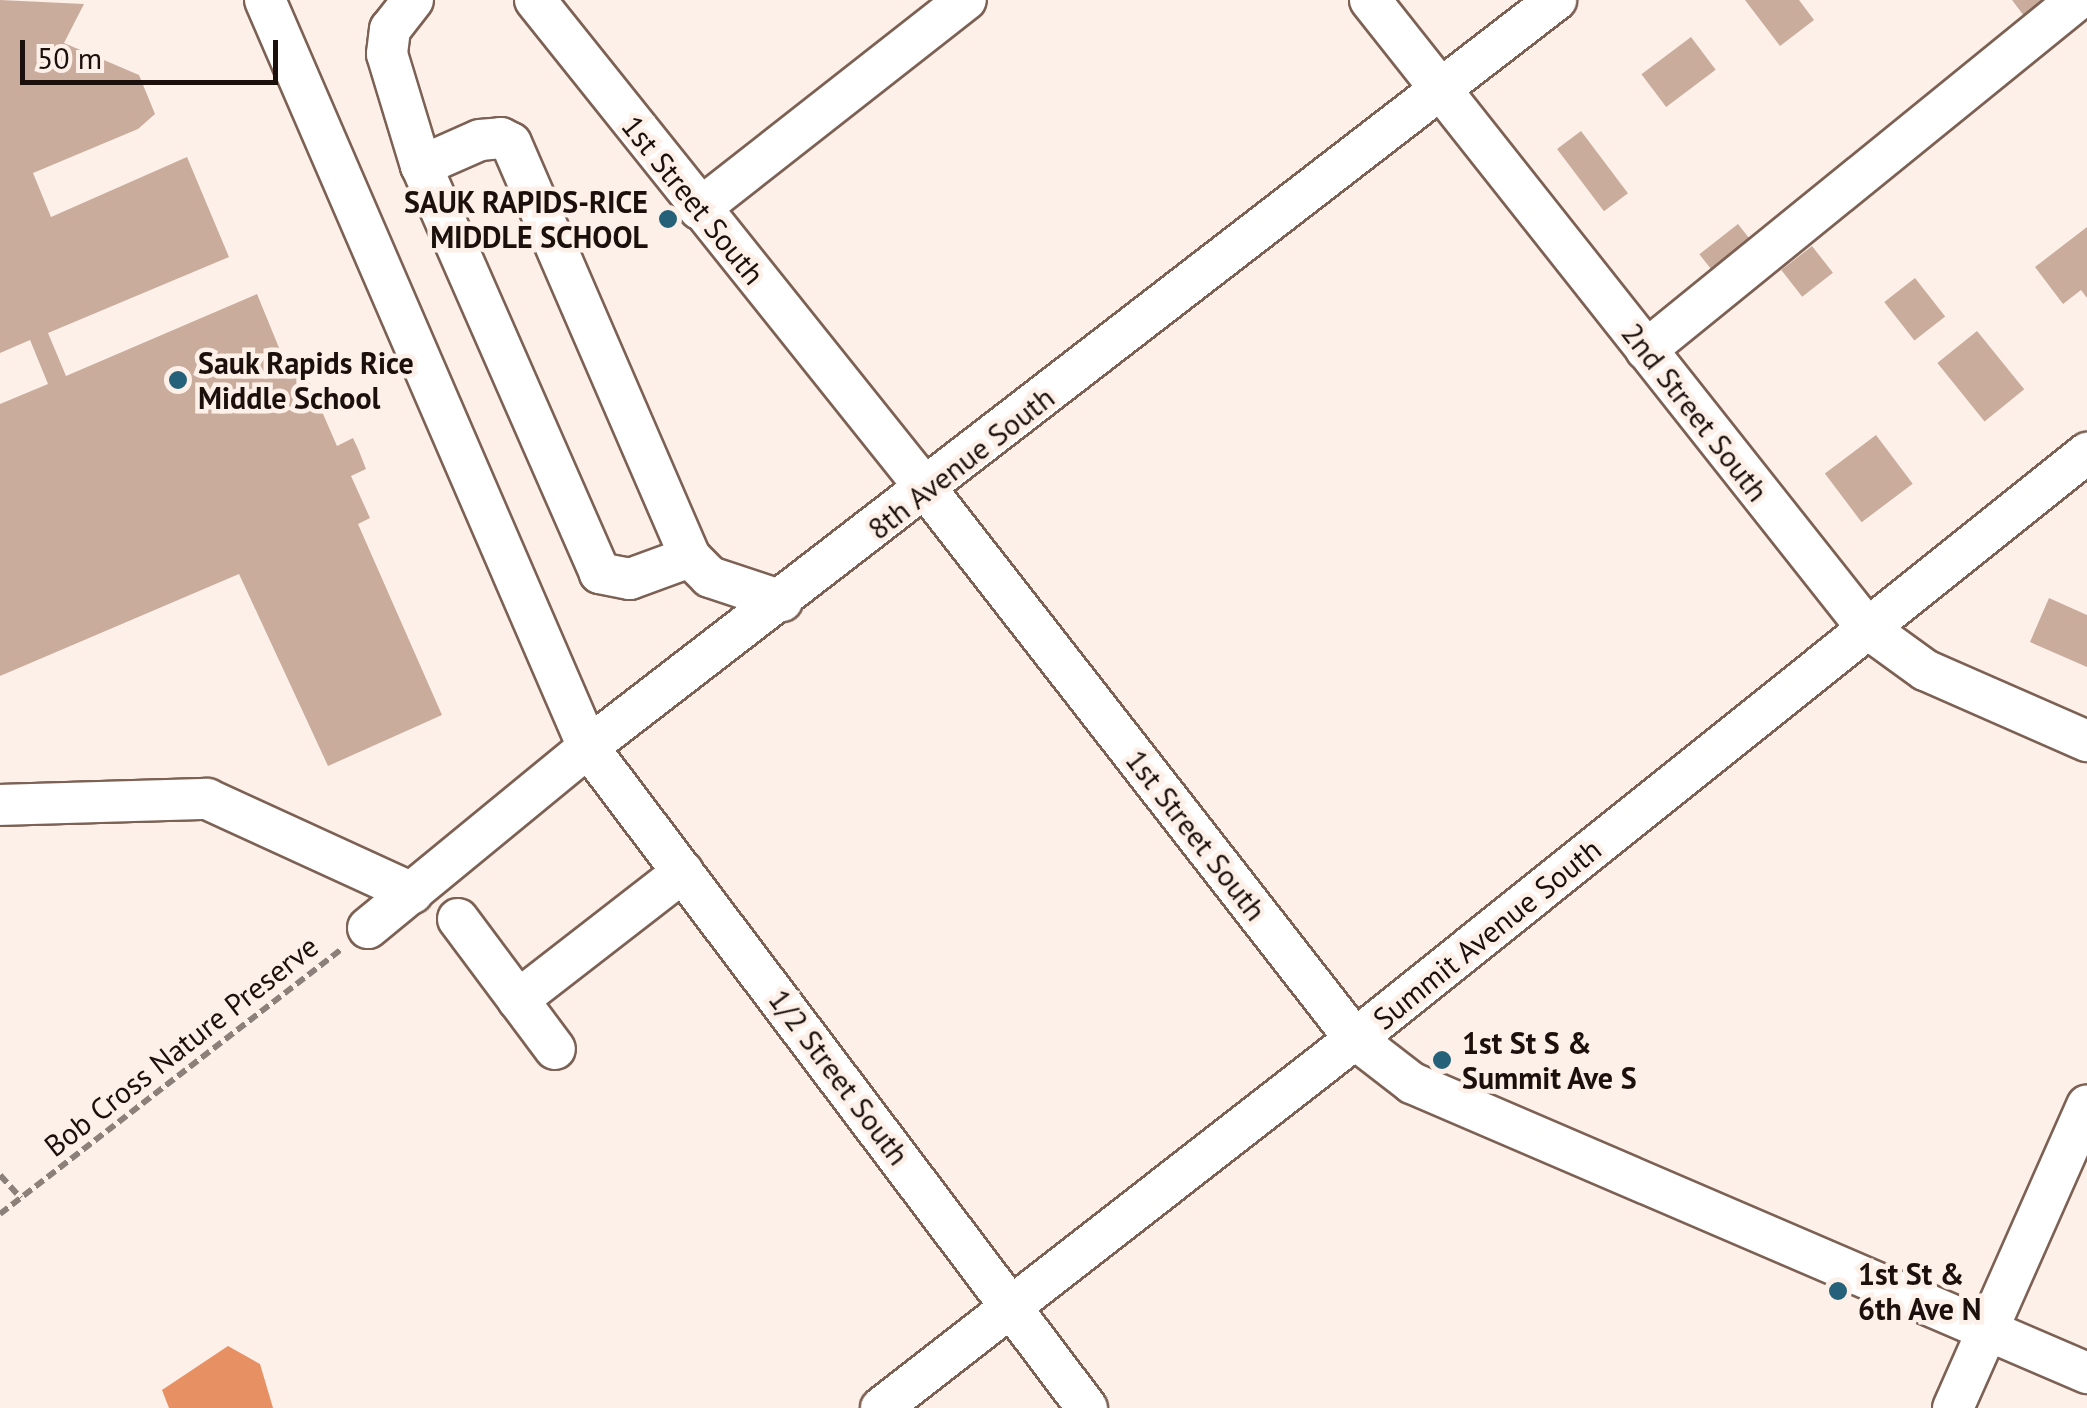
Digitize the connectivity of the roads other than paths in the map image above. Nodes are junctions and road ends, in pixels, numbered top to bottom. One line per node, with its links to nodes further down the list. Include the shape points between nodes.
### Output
1 (265, 0): 18 (street, 1/2 Street South)
2 (413, 0): 9 (street, via 390,30 388,54)
3 (535, 0): 10 (street, 1st Street South)
4 (966, 0): 10 (street)
5 (1370, 0): 8 (street, 2nd Street South)
6 (1556, 0): 8 (street, 8th Avenue South)
7 (2077, 0): 11 (street)
8 (1441, 89): 11 (street, 2nd Street South); 13 (street, 8th Avenue South)
9 (421, 166): 14 (street, via 600,573 630,579); 14 (street, via 480,140 511,143)
10 (699, 210): 13 (street, 1st Street South)
11 (1646, 350): 16 (street, 2nd Street South)
12 (2087, 453): 16 (street, Summit Avenue South)
13 (927, 490): 15 (street, 8th Avenue South); 25 (street, 1st Street South)
14 (690, 557): 15 (street, via 710,577)
15 (782, 601): 18 (street, 8th Avenue South)
16 (1867, 628): 17 (street, 2nd Street South, via 1924,670); 25 (street, Summit Avenue South)
17 (2087, 742)
18 (588, 747): 20 (street, 1/2 Street South); 21 (street, 8th Avenue South)
19 (0, 806): 21 (street, via 207,798)
20 (684, 872): 24 (street); 28 (street, 1/2 Street South)
21 (412, 893): 23 (street, 8th Avenue South)
22 (458, 919): 24 (street)
23 (368, 928)
24 (518, 1000): 26 (street)
25 (1356, 1039): 28 (street, Summit Avenue South); 29 (street, 1st Street South, via 1412,1083)
26 (555, 1049)
27 (2087, 1105): 29 (street)
28 (1014, 1308): 31 (street, Summit Avenue South); 32 (street, 1/2 Street South)
29 (1985, 1330): 30 (street, 1st Street South); 33 (street)
30 (2087, 1373)
31 (880, 1408)
32 (1087, 1408)
33 (1953, 1408)

